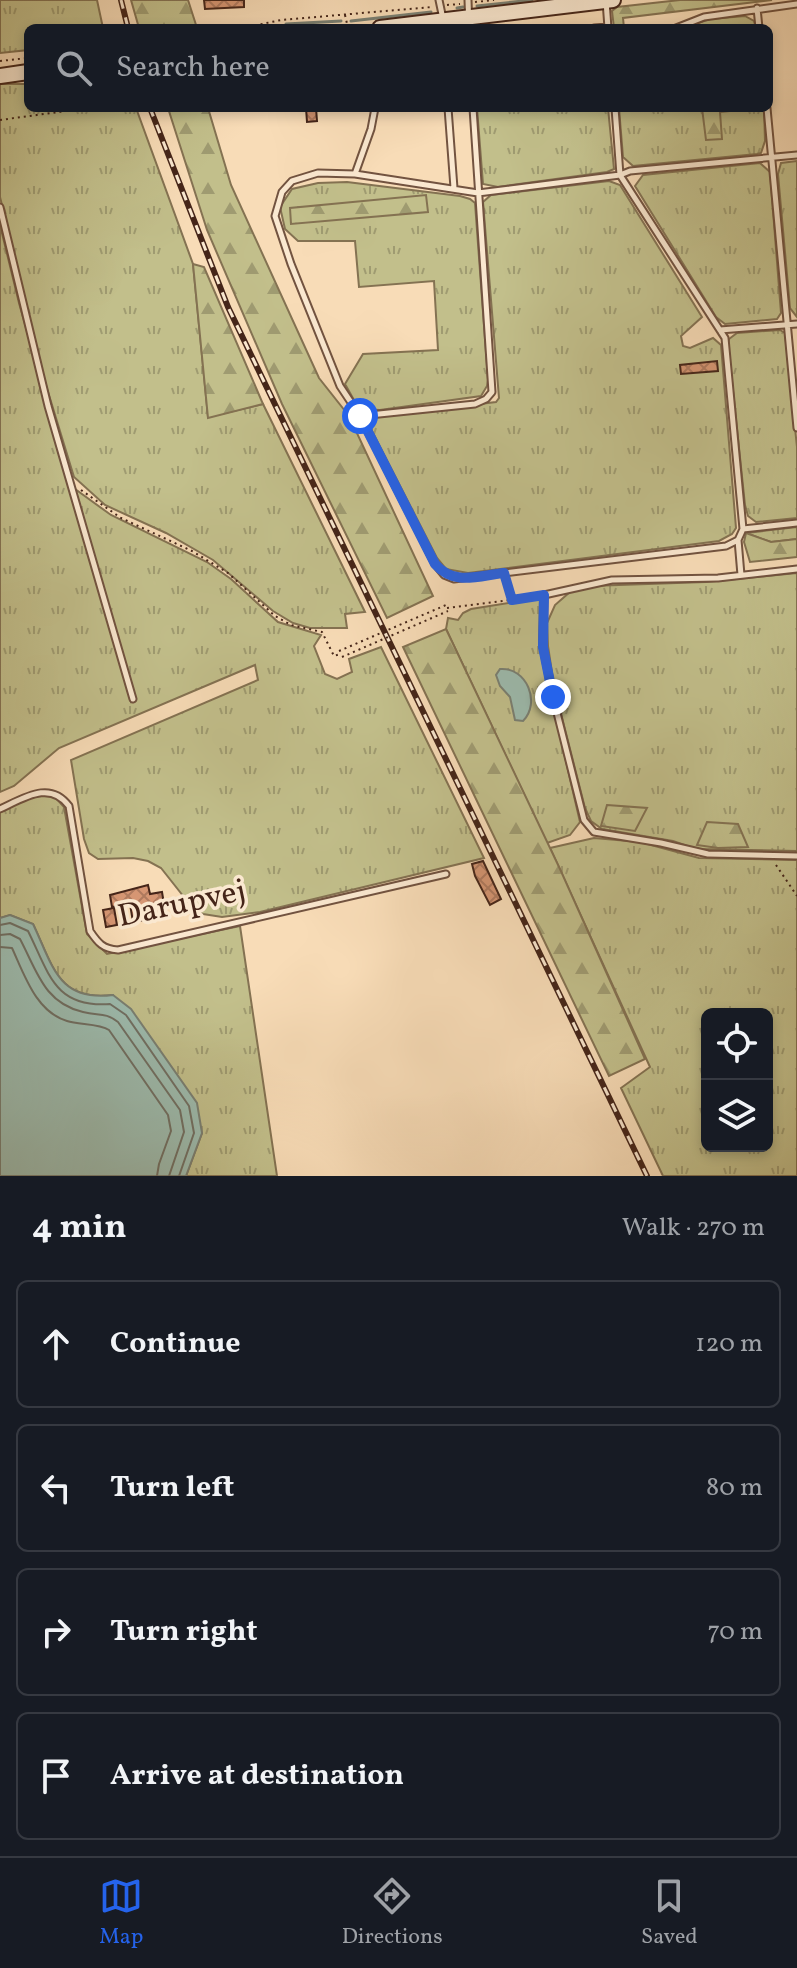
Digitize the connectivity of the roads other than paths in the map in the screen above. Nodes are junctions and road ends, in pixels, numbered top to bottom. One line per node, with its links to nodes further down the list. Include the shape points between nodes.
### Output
1 (605, 1): 5 (street); 7 (lane)
2 (797, 4): 3 (lane)
3 (757, 8): 8 (lane); 9 (lane)
4 (441, 9): 5 (street); 6 (street)
5 (468, 12)
6 (393, 24)
7 (608, 24)
8 (686, 24)
9 (759, 24)
10 (24, 73): 11 (street)
11 (0, 76)
12 (374, 112): 19 (lane)
13 (448, 112): 21 (lane)
14 (473, 112): 22 (lane)
15 (615, 112): 20 (lane)
16 (767, 112): 18 (lane)
17 (797, 155): 18 (lane)
18 (773, 158): 20 (lane); 25 (lane)
19 (355, 174): 21 (lane); 27 (lane, via 318,173 292,181 282,192 275,216 340,386)
20 (620, 175): 22 (lane); 26 (lane)
21 (454, 188): 22 (lane)
22 (478, 193): 27 (lane, via 492,392 475,404)
23 (0, 207): 34 (lane, via 48,406)
24 (797, 324): 25 (lane)
25 (788, 325): 26 (lane); 28 (lane)
26 (719, 330): 30 (lane, via 725,338)
27 (360, 416): 31 (lane, via 435,564 454,579 726,546)
28 (797, 428)
29 (797, 523): 30 (lane)
30 (743, 529): 31 (lane)
31 (738, 540): 33 (lane)
32 (797, 569): 33 (lane)
33 (741, 575): 36 (lane, via 612,580 544,595 543,647 588,826 594,832 708,854)
34 (133, 699)
35 (0, 809): 37 (lane, Darupvej, via 46,791 63,797 69,806 90,931 106,949)
36 (797, 856)
37 (446, 874)

